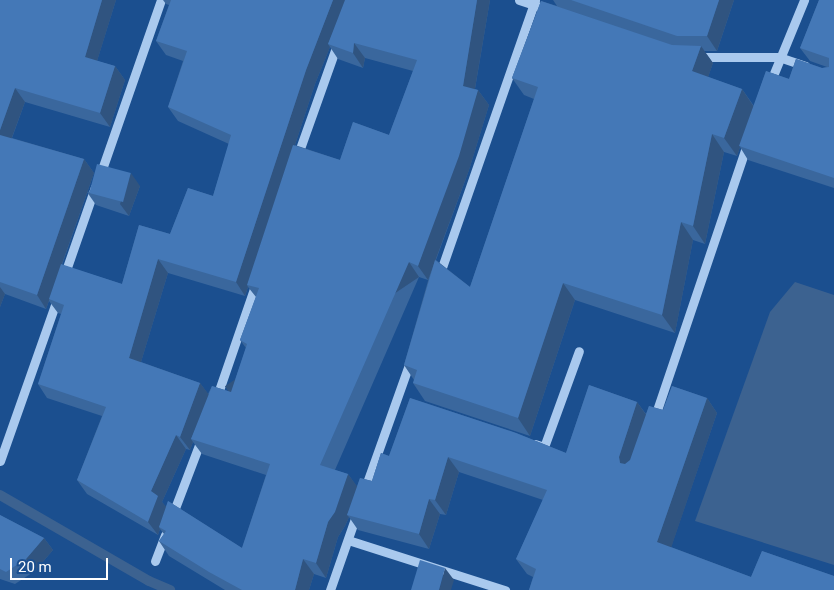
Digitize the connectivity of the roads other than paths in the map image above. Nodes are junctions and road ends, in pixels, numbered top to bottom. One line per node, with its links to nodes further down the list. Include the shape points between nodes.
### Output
1 (161, 0): 21 (street)
2 (519, 0): 4 (street)
3 (804, 0): 8 (street)
4 (534, 2): 5 (street); 14 (street)
5 (551, 11)
6 (341, 34): 12 (street)
7 (686, 57): 8 (street)
8 (779, 58): 9 (street); 10 (street)
9 (816, 70)
10 (766, 93)
11 (753, 129): 19 (street)
12 (293, 169)
13 (260, 270): 17 (street)
14 (435, 289)
15 (579, 351): 20 (street, via 544,447)
16 (413, 352): 22 (street, via 402,399)
17 (213, 408)
18 (206, 426): 23 (street)
19 (651, 426)
20 (526, 441)
21 (0, 461)
22 (348, 540): 24 (street); 25 (street)
23 (155, 561)
24 (330, 590)
25 (505, 590)

